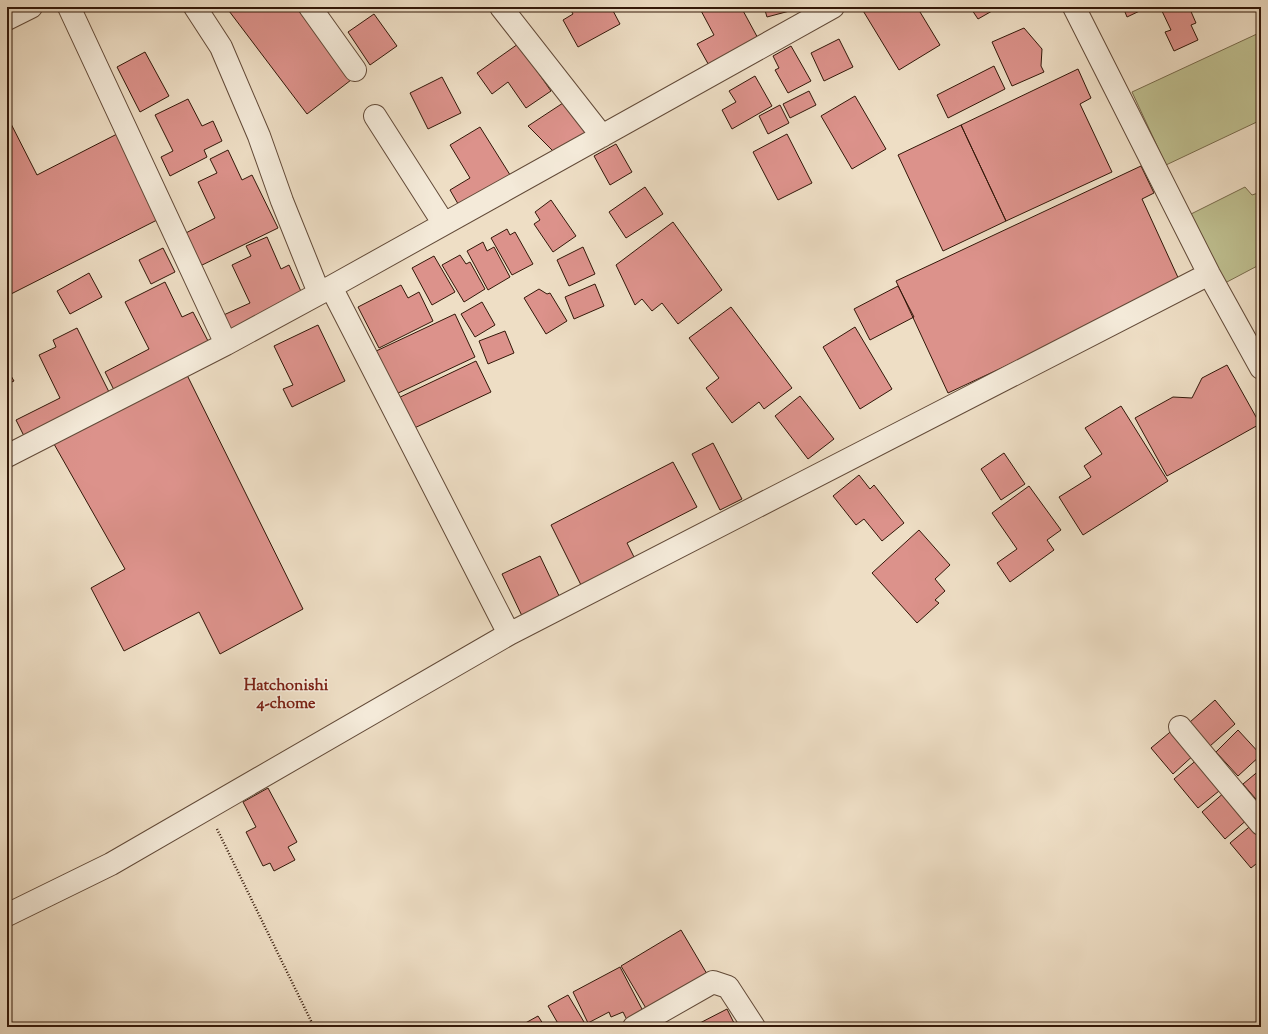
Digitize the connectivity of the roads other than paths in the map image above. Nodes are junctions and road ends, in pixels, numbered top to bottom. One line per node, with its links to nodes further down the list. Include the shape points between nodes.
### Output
1 (31, 7): 8 (street)
2 (69, 7): 15 (street)
3 (195, 7): 14 (street, via 221,47 260,136 282,201)
4 (310, 7): 9 (street)
5 (501, 7): 11 (street)
6 (834, 7): 11 (street)
7 (1074, 7): 13 (street)
8 (7, 20)
9 (355, 70)
10 (375, 116): 12 (street)
11 (602, 136): 12 (street)
12 (444, 224): 14 (street)
13 (1209, 274): 16 (street); 18 (street)
14 (325, 290): 15 (street); 18 (street)
15 (226, 344): 17 (street)
16 (1261, 368)
17 (7, 456)
18 (509, 634): 21 (street, via 111,864)
19 (1180, 727): 20 (street)
20 (1261, 824)
21 (7, 916)
22 (634, 1027): 23 (street, via 713,982 728,987)
23 (754, 1027)

